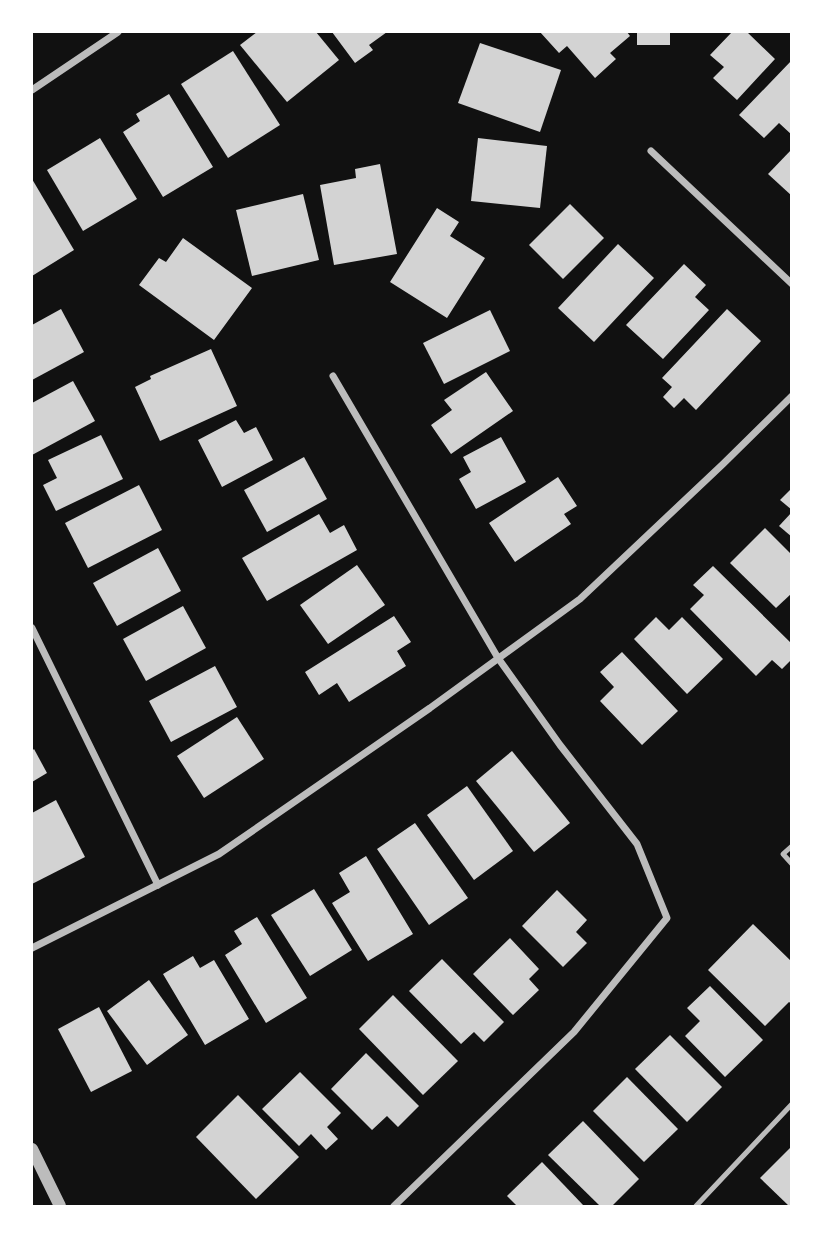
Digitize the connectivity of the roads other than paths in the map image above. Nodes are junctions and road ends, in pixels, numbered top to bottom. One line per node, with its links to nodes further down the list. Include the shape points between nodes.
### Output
1 (118, 32): 2 (street)
2 (32, 90)
3 (651, 151): 4 (street)
4 (792, 284)
5 (333, 376): 8 (street)
6 (792, 396): 8 (street, via 580,599)
7 (32, 628): 11 (street)
8 (498, 659): 11 (street, via 219,853); 16 (street, via 637,844 667,918 574,1032)
9 (792, 846): 10 (lane, via 783,854)
10 (792, 864)
11 (158, 885): 12 (street)
12 (32, 948)
13 (792, 1104): 17 (lane)
14 (32, 1149): 15 (street)
15 (60, 1206)
16 (394, 1206)
17 (696, 1206)

